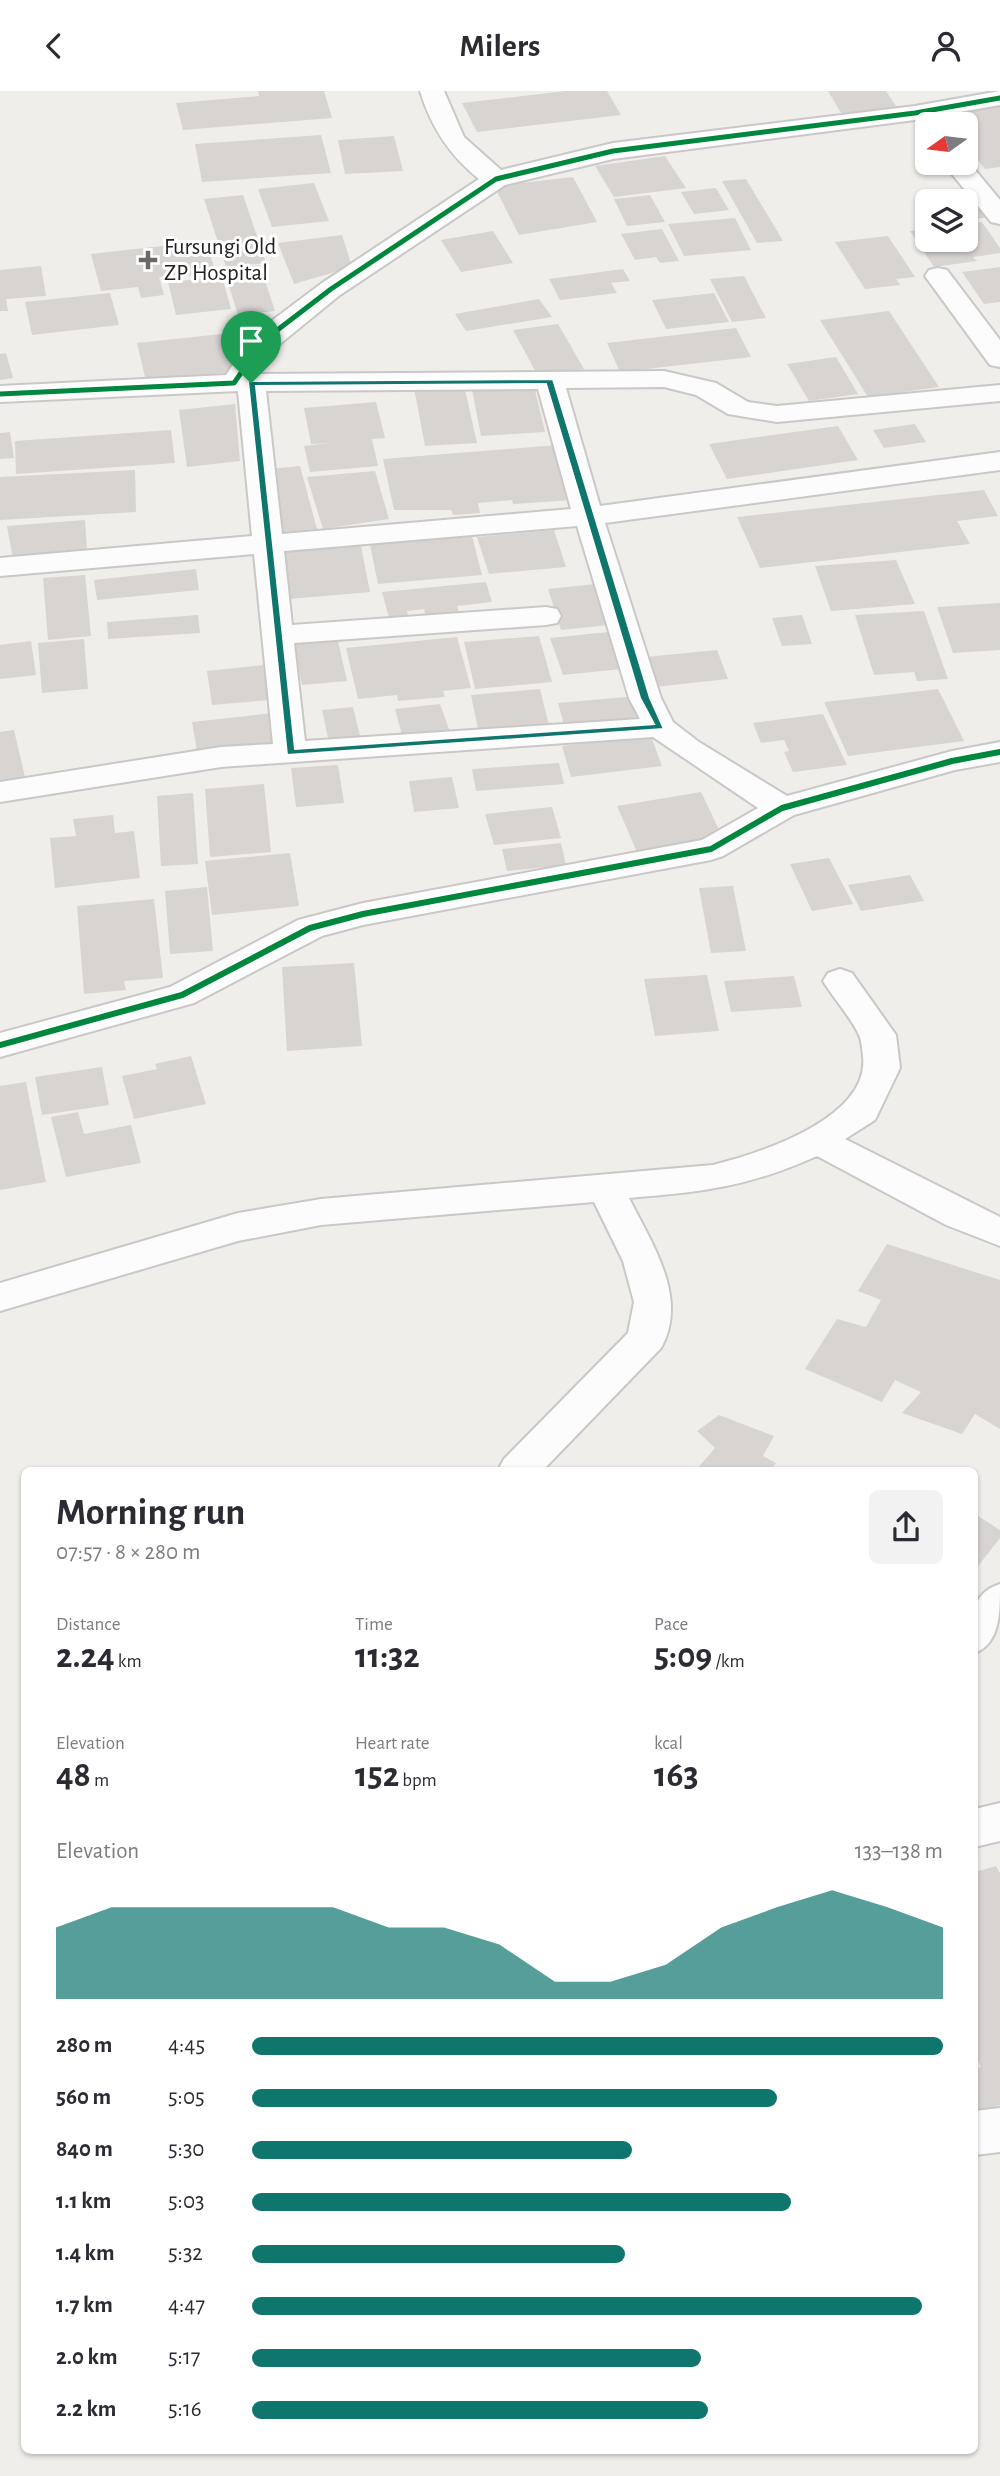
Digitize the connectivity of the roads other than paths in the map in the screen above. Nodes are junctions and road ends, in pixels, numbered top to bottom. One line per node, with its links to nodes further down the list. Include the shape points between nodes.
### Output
1 (432, 91): 6 (street, via 445,129 461,153)
2 (1000, 97): 3 (street)
3 (951, 112)
4 (915, 122): 6 (street, via 613,151)
5 (966, 175): 7 (street)
6 (496, 179): 11 (street, via 280,328 260,346)
7 (1000, 216)
8 (938, 276): 9 (street)
9 (1000, 359)
10 (550, 381): 11 (street); 12 (street, via 631,378 687,382 738,408 777,414); 15 (street)
11 (243, 383): 13 (street); 16 (street)
12 (1000, 393)
13 (0, 394)
14 (1000, 461): 15 (street)
15 (588, 516): 16 (street); 20 (street, via 645,698)
16 (267, 542): 17 (street); 19 (street)
17 (0, 567)
18 (546, 616): 19 (street)
19 (278, 635): 21 (street)
20 (660, 727): 21 (street); 24 (street)
21 (290, 753): 23 (street, via 221,757)
22 (1000, 753): 24 (street, via 952,761)
23 (0, 792)
24 (782, 808): 26 (street, via 711,849 310,928 182,995)
25 (840, 981): 27 (street, via 878,1035 882,1068 862,1111)
26 (0, 1045)
27 (817, 1140): 28 (street, via 761,1167 713,1178); 29 (street)
28 (605, 1187): 30 (street, via 321,1212 238,1227); 31 (street, via 642,1261 653,1302 647,1338)
29 (1000, 1232)
30 (0, 1297)
31 (521, 1467)
32 (1000, 1601): 33 (street)
33 (978, 1632)
34 (1000, 1822): 35 (street)
35 (978, 1827)
36 (1000, 2130): 37 (street)
37 (978, 2133)

